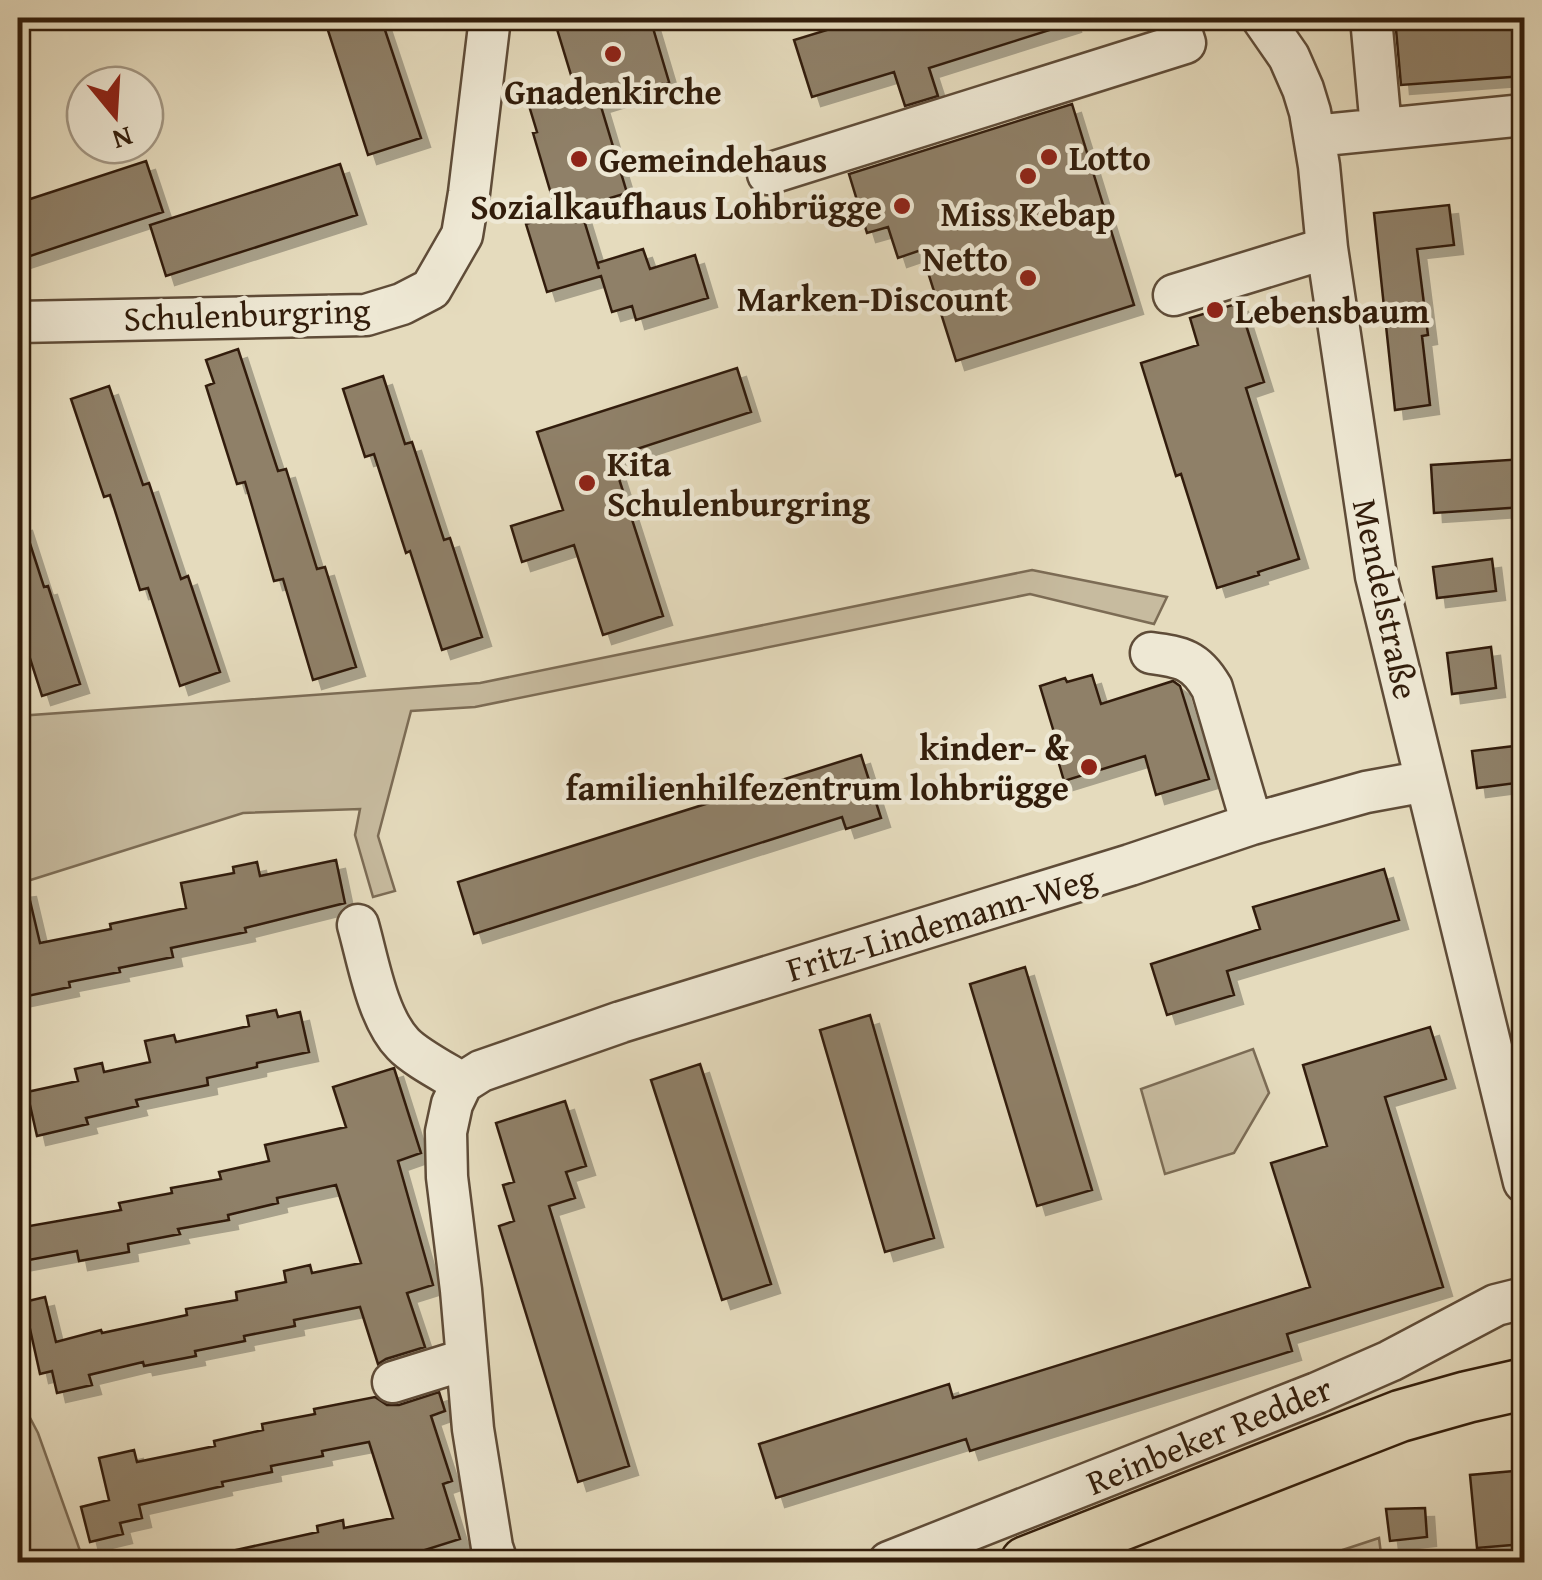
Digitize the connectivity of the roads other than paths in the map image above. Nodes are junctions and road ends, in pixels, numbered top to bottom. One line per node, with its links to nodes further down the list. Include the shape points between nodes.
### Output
1 (490, 18): 11 (street, Schulenburgring, via 462,235 431,289 366,315)
2 (1177, 18): 8 (street, via 1185,42)
3 (1262, 18): 7 (street, Mendelstraße, via 1304,88)
4 (1372, 18): 6 (street)
5 (1524, 116): 6 (street)
6 (1381, 128): 7 (street)
7 (1314, 136): 9 (street, Mendelstraße)
8 (768, 174)
9 (1327, 248): 10 (street); 13 (street, Mendelstraße, via 1376,576)
10 (1174, 295)
11 (18, 322)
12 (1152, 653): 14 (street, via 1180,656 1202,670)
13 (1426, 781): 14 (street, Fritz-Lindemann-Weg); 17 (street, Mendelstraße)
14 (1252, 824): 16 (street, Fritz-Lindemann-Weg, via 621,1022)
15 (358, 925): 16 (street, via 380,1000 403,1045)
16 (462, 1083): 19 (street, via 446,1132)
17 (1524, 1182)
18 (1524, 1298): 23 (street, Reinbeker Redder, via 1317,1393)
19 (467, 1359): 20 (street); 22 (street)
20 (393, 1382)
21 (1524, 1384): 24 (main road, Reinbeker Redder, via 1400,1416)
22 (498, 1562)
23 (889, 1562)
24 (1026, 1562)

